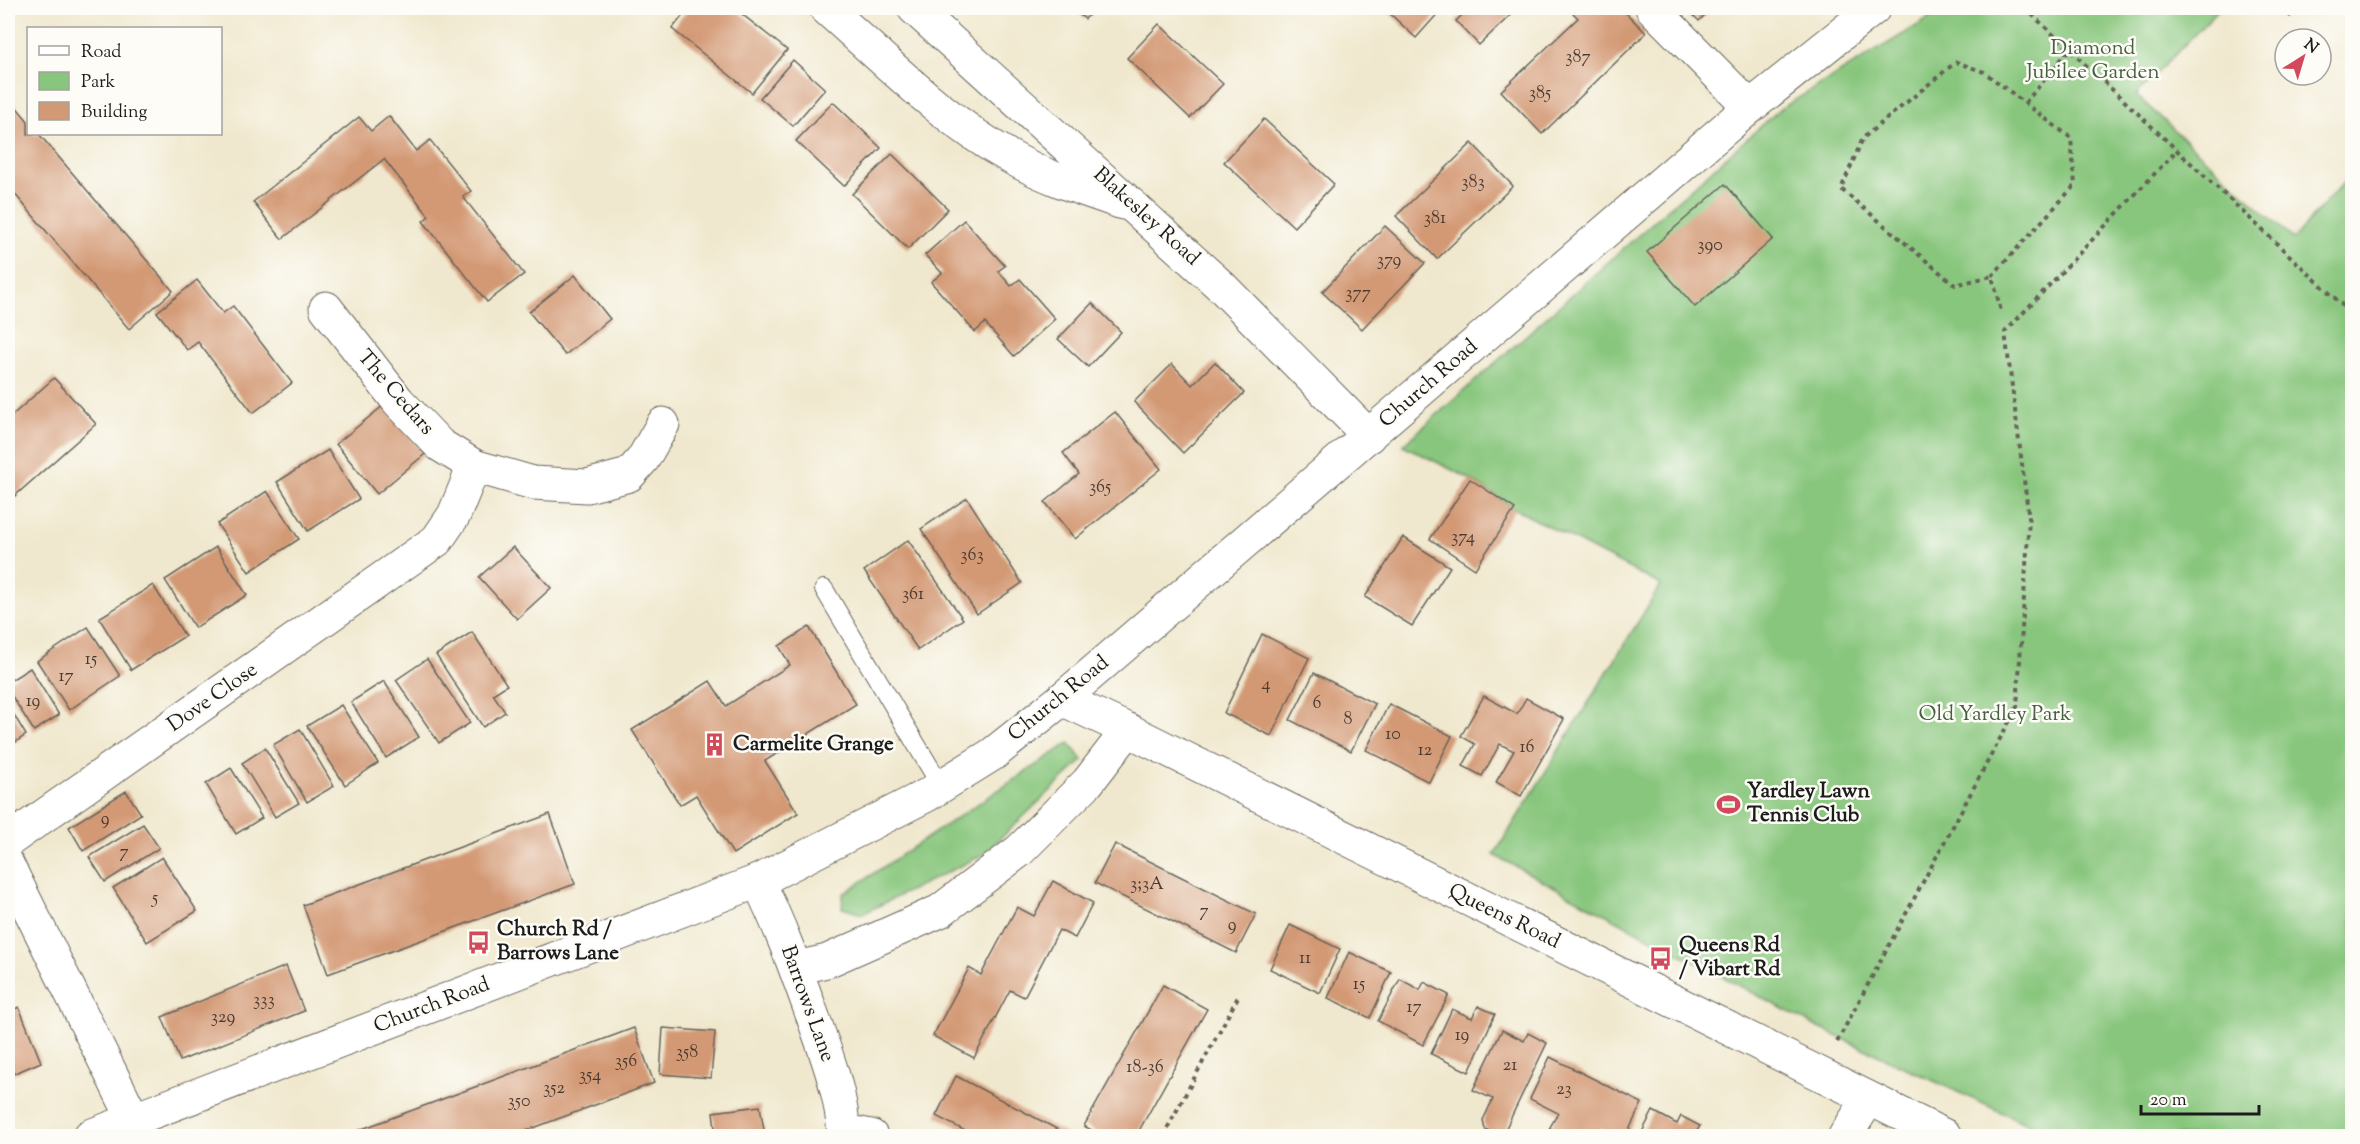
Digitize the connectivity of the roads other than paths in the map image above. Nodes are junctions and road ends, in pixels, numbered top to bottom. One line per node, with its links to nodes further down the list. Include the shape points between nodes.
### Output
1 (826, 8): 6 (street, via 956,122 1011,158 1059,181)
2 (914, 8): 6 (street, Blakesley Road)
3 (1652, 8): 5 (street)
4 (1874, 8): 5 (street, Church Road)
5 (1750, 107): 9 (street, Church Road)
6 (1136, 207): 9 (street, Blakesley Road, via 1222,287)
7 (326, 308): 10 (street, The Cedars, via 398,401 440,445)
8 (663, 424): 10 (street, The Cedars, via 643,459 628,475 587,486 533,483)
9 (1369, 436): 12 (street, Church Road)
10 (474, 466): 15 (street, Dove Close, via 454,515 437,540)
11 (824, 589): 14 (lane)
12 (1062, 699): 13 (street, Queens Road); 14 (street, Church Road, via 993,754)
13 (1128, 730): 18 (street, via 1088,782 1019,851 940,910 827,961); 19 (street, Queens Road)
14 (941, 786): 17 (street, Church Road)
15 (8, 841)
16 (8, 866): 20 (street)
17 (758, 880): 18 (street, Barrows Lane); 20 (street, Church Road)
18 (796, 968): 21 (street, Barrows Lane)
19 (1868, 1100): 23 (street); 24 (street, Queens Road)
20 (134, 1120): 22 (street, Church Road)
21 (853, 1135)
22 (90, 1137)
23 (1845, 1137)
24 (1945, 1137)

